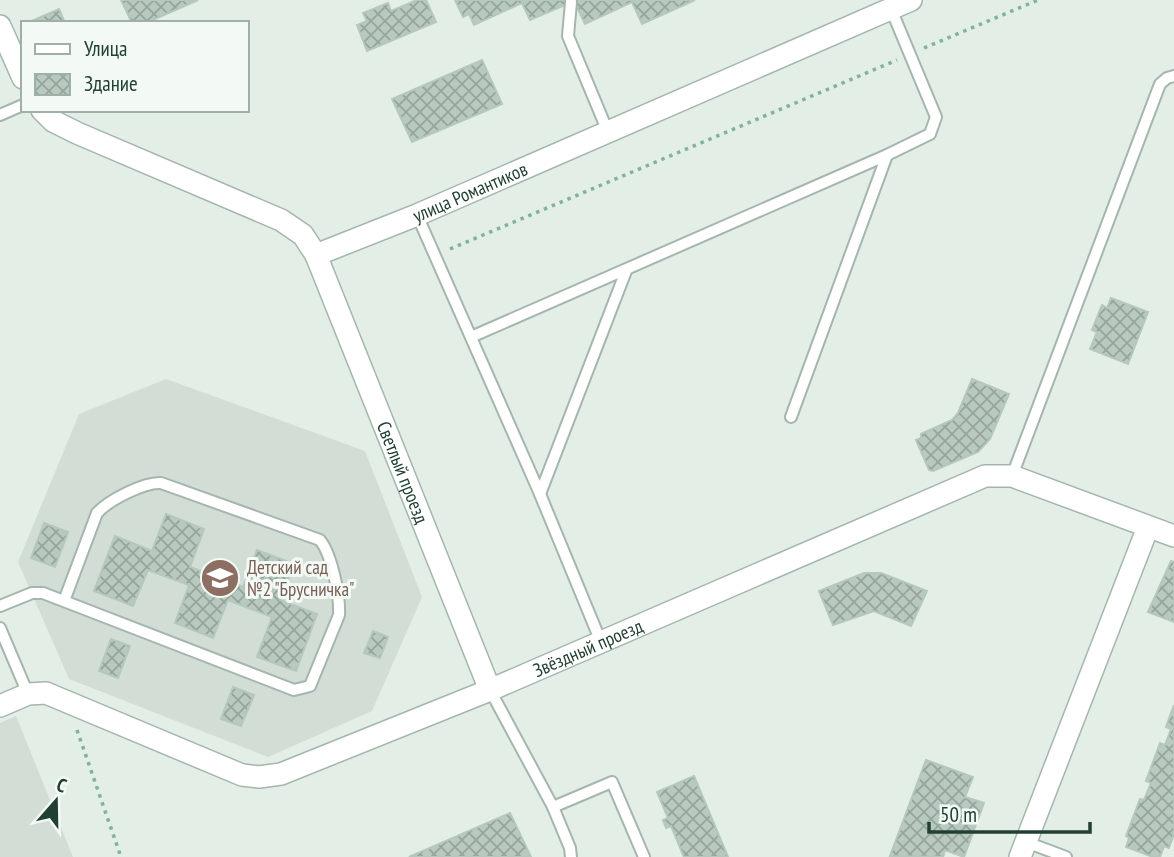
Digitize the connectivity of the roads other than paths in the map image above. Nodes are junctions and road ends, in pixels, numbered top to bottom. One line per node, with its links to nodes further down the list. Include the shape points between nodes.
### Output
1 (911, 0): 3 (street, улица Романтиков)
2 (571, 2): 10 (lane, via 568,36)
3 (879, 11): 10 (street, улица Романтиков); 11 (lane, via 910,54 936,117 930,134)
4 (0, 26): 5 (street)
5 (21, 73)
6 (1174, 76): 17 (lane, via 1160,85)
7 (21, 106): 9 (lane)
8 (44, 112): 13 (street, via 77,132 281,220 303,235)
9 (0, 115)
10 (608, 132): 12 (street, улица Романтиков)
11 (887, 155): 14 (lane); 16 (lane)
12 (417, 215): 13 (street, улица Романтиков); 15 (lane)
13 (316, 255): 25 (street, Светлый проезд)
14 (626, 271): 15 (lane); 18 (lane)
15 (471, 337): 18 (lane)
16 (791, 417)
17 (1012, 476): 19 (street, Звёздный проезд); 24 (street, Звёздный проезд, via 985,476)
18 (540, 494): 24 (lane)
19 (1148, 527): 20 (street, Звёздный проезд); 29 (street)
20 (1174, 537)
21 (64, 601): 21 (lane, via 294,690 310,686 339,615 326,548 320,540 152,482 104,505 97,513); 22 (lane, via 32,593)
22 (0, 606)
23 (0, 628): 26 (lane)
24 (601, 642): 25 (street, Звёздный проезд)
25 (490, 690): 26 (street, Звёздный проезд, via 281,774 259,777 242,775 64,699); 28 (lane)
26 (28, 694): 27 (street)
27 (0, 706)
28 (553, 807): 30 (lane); 31 (lane, via 612,782)
29 (1023, 850): 32 (lane)
30 (571, 857)
31 (644, 857)
32 (1066, 857)

